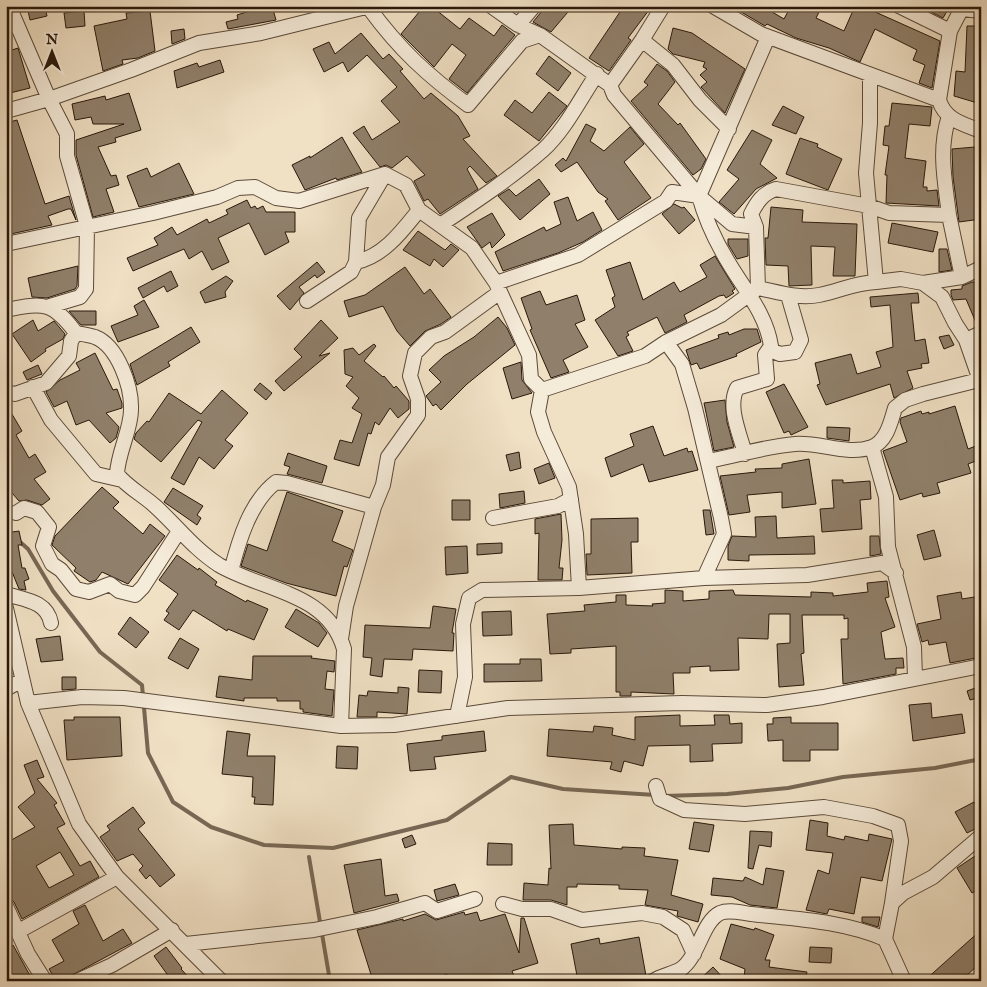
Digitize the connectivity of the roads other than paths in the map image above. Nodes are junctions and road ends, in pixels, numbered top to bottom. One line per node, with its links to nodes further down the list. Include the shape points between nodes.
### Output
1 (9, 6): 18 (street)
2 (491, 6): 10 (street)
3 (534, 6): 10 (street)
4 (663, 6): 14 (street)
5 (714, 6): 13 (street)
6 (899, 6): 11 (street)
7 (370, 7): 12 (street, via 390,37 429,76 468,105 522,41); 18 (street, via 261,33 199,43)
8 (962, 8): 9 (street); 11 (street)
9 (981, 11)
10 (518, 25): 12 (street)
11 (950, 31): 19 (street)
12 (540, 35): 15 (street)
13 (768, 37): 16 (street); 22 (street)
14 (642, 40): 17 (street); 22 (street, via 673,65 700,100)
15 (597, 74): 17 (street); 29 (street, via 543,149)
16 (870, 76): 19 (street); 26 (street, via 866,173)
17 (610, 85): 25 (street, via 614,95)
18 (49, 99): 20 (street); 30 (street, via 68,134 67,156)
19 (939, 100): 21 (street, via 941,108)
20 (6, 111)
21 (949, 116): 23 (street); 28 (street, via 942,151)
22 (729, 129): 25 (street)
23 (981, 131)
24 (385, 174): 27 (street, via 406,186); 30 (street, via 299,201 276,198 255,187 238,188 153,214); 33 (street, via 359,218)
25 (699, 196): 31 (street, via 732,224); 38 (street, via 672,192 666,201 578,255); 39 (street, via 703,212 726,259)
26 (869, 206): 28 (street, via 889,214); 31 (street, via 776,189 767,192 757,202 752,214); 36 (street)
27 (419, 210): 29 (street); 33 (street, via 388,245 370,259)
28 (949, 215): 35 (street)
29 (440, 225): 38 (street, via 472,248)
30 (87, 226): 32 (street); 42 (street, via 86,289 80,297)
31 (756, 227): 39 (street)
32 (6, 244)
33 (356, 262): 41 (street, via 351,272)
34 (981, 268): 35 (street)
35 (962, 278): 37 (street)
36 (876, 282): 37 (street, via 901,280); 40 (street, via 855,283 818,295)
37 (924, 283): 46 (street, via 942,297)
38 (498, 287): 51 (street, via 529,355 531,379); 58 (street, via 445,332 431,337 415,353 410,376 418,399 418,415 388,457)
39 (754, 291): 40 (street); 47 (street, via 721,315); 48 (street, via 770,336)
40 (788, 294): 48 (street, via 801,340 795,352 780,354)
41 (307, 301)
42 (50, 306): 43 (street); 44 (street)
43 (6, 310)
44 (76, 333): 50 (street, via 69,356 46,382); 56 (street, via 96,337 116,355 129,388 131,411 118,460 117,474)
45 (981, 333): 46 (street)
46 (966, 340): 49 (street)
47 (666, 342): 51 (street, via 645,356); 55 (street, via 682,364)
48 (770, 350): 54 (street, via 764,355 767,379 737,388 733,396)
49 (980, 382): 53 (street, via 905,400 894,408 889,427)
50 (33, 387): 52 (street, via 15,394); 56 (street, via 51,420 96,474)
51 (542, 390): 57 (street, via 538,412)
52 (6, 392)
53 (872, 447): 54 (street, via 850,450 796,444); 63 (street, via 886,497 888,547)
54 (745, 454): 55 (street)
55 (708, 461): 64 (street, via 724,534)
56 (122, 480): 61 (street, via 155,506)
57 (571, 498): 60 (street, via 558,506); 65 (street)
58 (374, 507): 62 (street, via 276,482 265,491 241,536); 70 (street, via 346,606)
59 (16, 513): 61 (street, via 24,508 37,512 49,527 43,546 52,564 76,589 89,592 110,584 119,591 135,595)
60 (493, 518)
61 (179, 531): 62 (street, via 198,550)
62 (231, 571): 70 (street, via 308,603 323,613)
63 (896, 573): 64 (street, via 882,562 808,575); 72 (street, via 914,647)
64 (704, 578): 65 (street)
65 (580, 588): 76 (street, via 482,590 469,598 464,624 465,677)
66 (6, 594): 68 (street, via 40,604 49,612)
67 (6, 608): 69 (street)
68 (51, 623)
69 (10, 636): 73 (street)
70 (341, 639): 77 (street, via 344,649)
71 (981, 666): 72 (street)
72 (915, 679): 76 (street, via 767,705 682,703 508,708)
73 (23, 683): 74 (street); 75 (street)
74 (6, 689)
75 (28, 703): 77 (street, via 82,697 124,698); 80 (street, via 79,824)
76 (457, 716): 77 (street, via 394,725)
77 (341, 726)
78 (656, 786): 82 (street, via 660,799 684,810 745,814 824,807 873,816 898,825 902,841)
79 (981, 836): 82 (street, via 933,877 903,893)
80 (117, 877): 85 (street); 86 (street)
81 (475, 899): 88 (street, via 437,911 425,903 377,917 283,935)
82 (892, 903): 87 (street)
83 (503, 904): 89 (street, via 522,910 551,909 582,920 642,913 663,917 683,930)
84 (6, 906): 86 (street)
85 (172, 930): 88 (street); 91 (street)
86 (17, 932): 90 (street)
87 (885, 939): 89 (street, via 819,921 734,912 720,914 709,924); 94 (street)
88 (186, 944): 92 (street)
89 (694, 954): 93 (street, via 681,969)
90 (45, 981)
91 (77, 981)
92 (221, 981)
93 (653, 981)
94 (904, 981)

